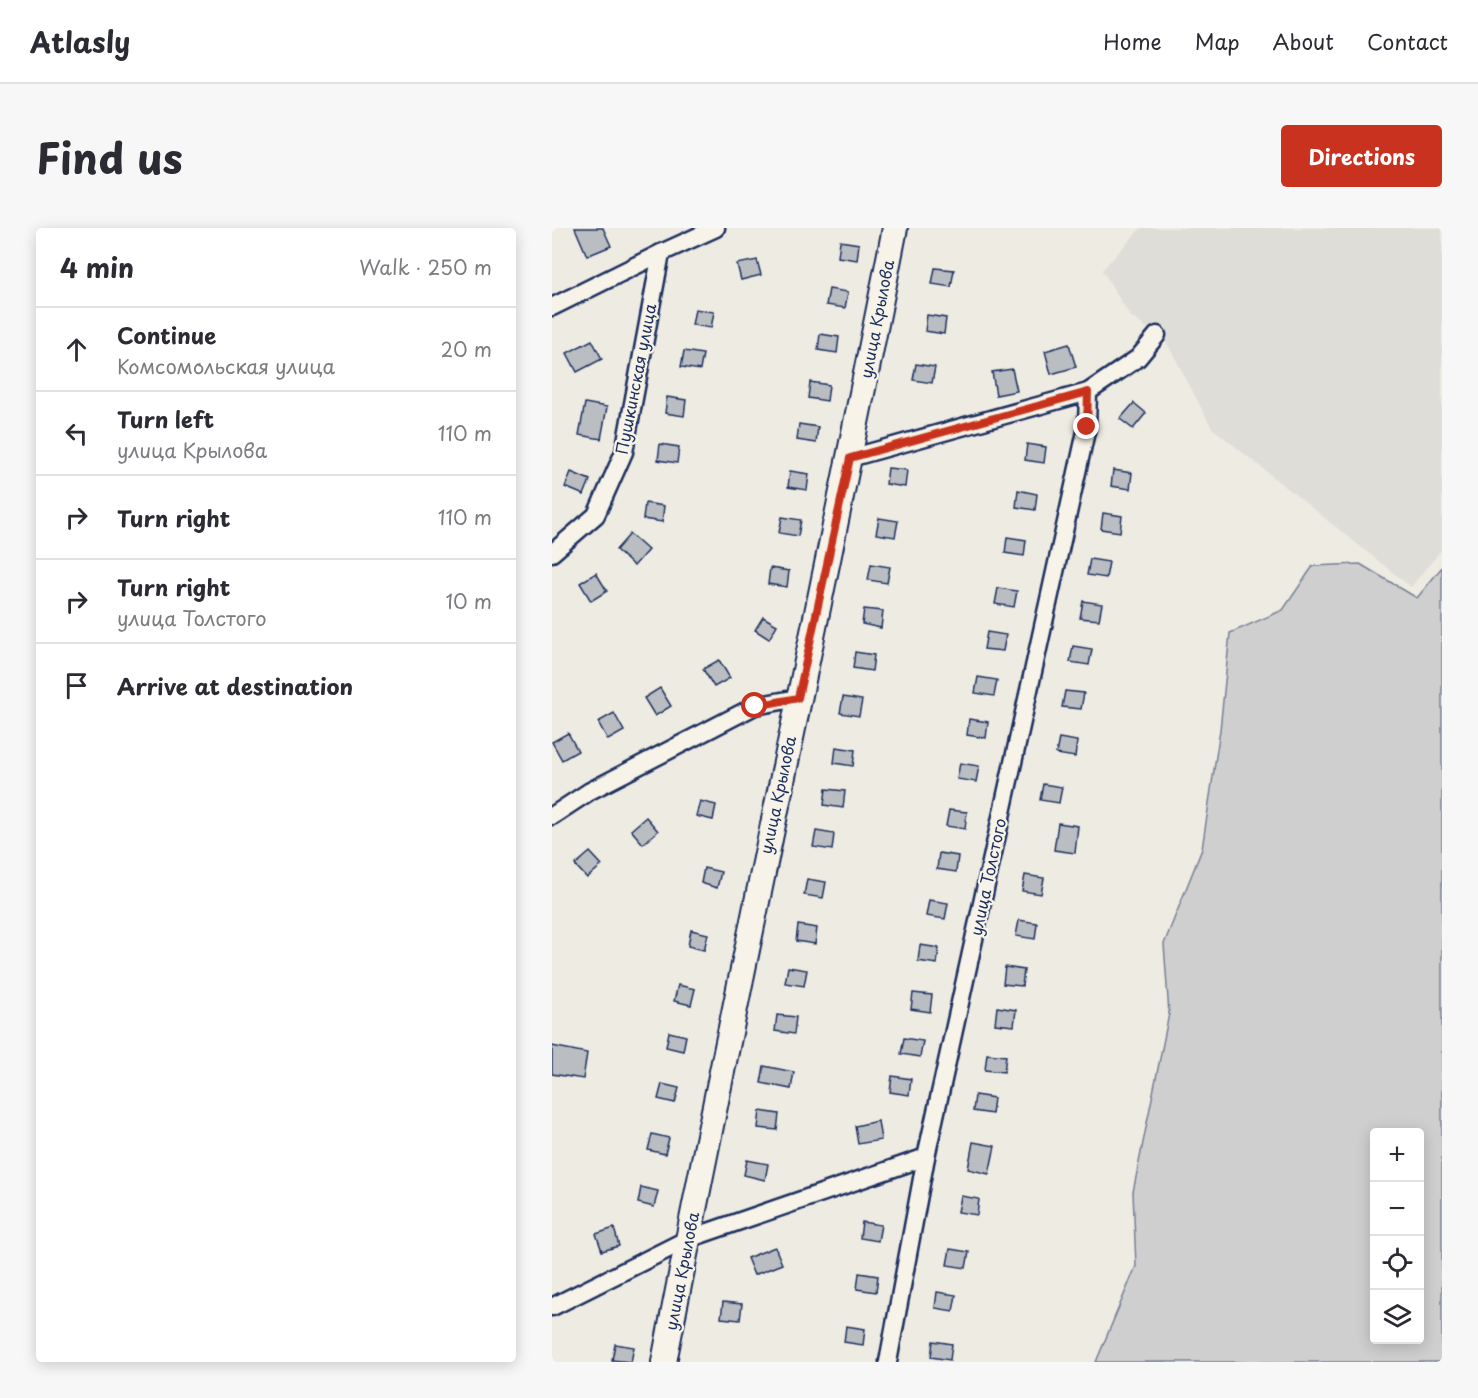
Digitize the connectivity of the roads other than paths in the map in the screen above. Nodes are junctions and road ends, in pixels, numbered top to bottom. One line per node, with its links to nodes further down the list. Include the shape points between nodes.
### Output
1 (716, 228): 3 (street)
2 (895, 228): 7 (main road, улица Крылова)
3 (661, 253): 4 (street); 8 (street, Пушкинская улица, via 624,452 596,514)
4 (552, 307)
5 (1157, 335): 6 (street, via 1138,358)
6 (1088, 392): 7 (street); 11 (street, улица Толстого, via 1087,427)
7 (850, 458): 9 (main road, улица Крылова)
8 (552, 553)
9 (798, 698): 10 (street, via 755,706 590,791); 12 (main road, улица Крылова)
10 (552, 816)
11 (926, 1157): 12 (street); 15 (street, улица Толстого)
12 (688, 1239): 13 (street); 14 (main road, улица Крылова)
13 (552, 1307)
14 (664, 1362)
15 (888, 1362)

